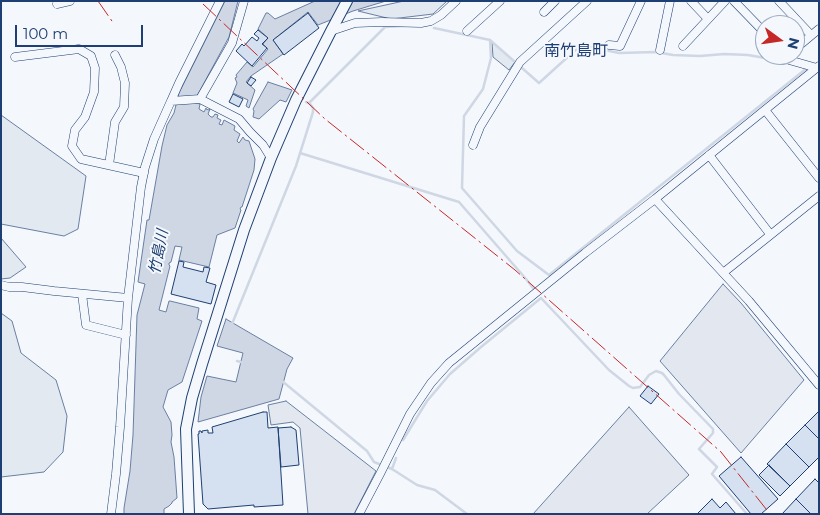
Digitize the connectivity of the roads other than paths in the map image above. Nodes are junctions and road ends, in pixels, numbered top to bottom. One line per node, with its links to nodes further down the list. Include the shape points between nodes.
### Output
1 (70, 1): 15 (street)
2 (220, 1): 32 (street, via 178,83)
3 (244, 1): 31 (street, via 232,43)
4 (347, 1): 19 (street)
5 (456, 1): 19 (street, via 431,21 355,23)
6 (500, 1): 21 (street)
7 (555, 1): 16 (street)
8 (587, 1): 34 (street, via 520,62 480,127)
9 (641, 1): 24 (street, via 620,46)
10 (670, 1): 26 (street)
11 (691, 1): 17 (street)
12 (725, 1): 17 (street)
13 (779, 1): 22 (street)
14 (736, 2): 18 (street)
15 (57, 4)
16 (544, 12)
17 (708, 19): 25 (street)
18 (755, 22)
19 (332, 28): 36 (street)
20 (819, 29): 22 (street)
21 (468, 31)
22 (812, 35): 23 (street)
23 (805, 41)
24 (609, 45)
25 (683, 46)
26 (660, 50)
27 (115, 56): 37 (street, via 122,67 125,83 124,107 115,122)
28 (14, 57): 37 (street, via 78,49 91,56 95,68 94,92 75,130 72,146 81,159)
29 (805, 64): 30 (street)
30 (818, 67): 33 (street)
31 (198, 99): 32 (street); 36 (street, via 240,119)
32 (173, 101): 38 (street, via 154,139)
33 (765, 110): 35 (street); 39 (street)
34 (473, 145)
35 (709, 155): 41 (street); 42 (street)
36 (271, 158): 50 (street, via 244,230 192,398 186,429)
37 (109, 165): 38 (street)
38 (144, 173): 46 (street)
39 (818, 176)
40 (819, 196): 42 (street)
41 (655, 199): 43 (street); 51 (street, via 449,363 410,414)
42 (770, 234): 43 (street)
43 (723, 273): 48 (street)
44 (1, 285): 45 (street)
45 (82, 294): 46 (street); 47 (street, via 86,325)
46 (128, 298): 47 (street)
47 (126, 335): 49 (street)
48 (817, 381)
49 (111, 514)
50 (189, 514)
51 (359, 514)

